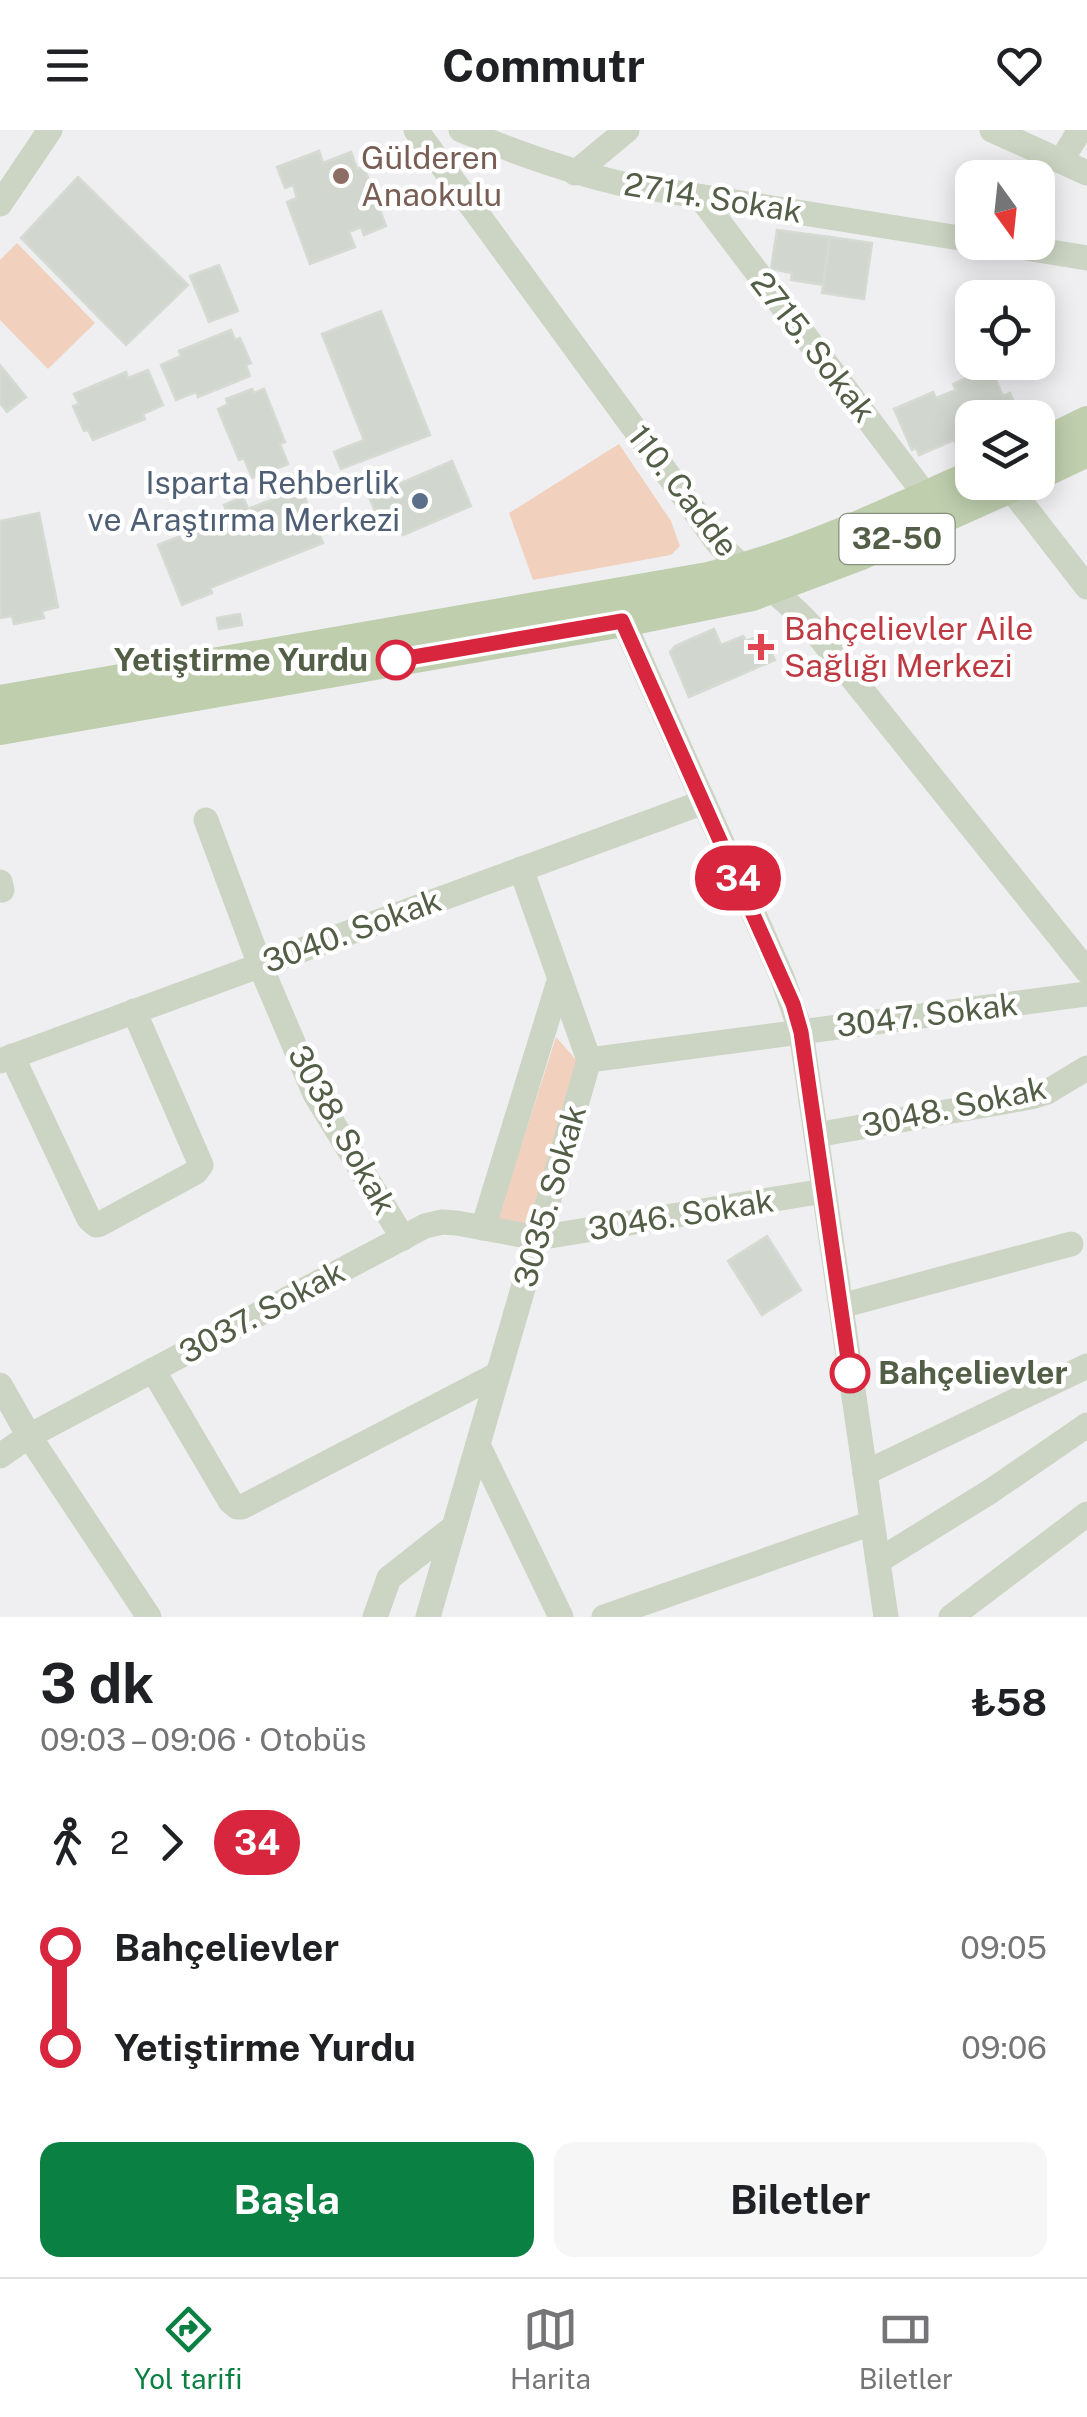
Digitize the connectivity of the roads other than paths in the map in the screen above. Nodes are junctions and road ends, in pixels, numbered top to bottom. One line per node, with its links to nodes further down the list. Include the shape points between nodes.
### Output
1 (50, 130): 11 (street)
2 (416, 130): 23 (street, 110. Cadde, via 718,544)
3 (461, 130): 8 (street, 2714. Sokak)
4 (627, 130): 8 (street)
5 (992, 130): 7 (street)
6 (1080, 130): 7 (street)
7 (1062, 161): 9 (street)
8 (575, 173): 10 (street, 2714. Sokak)
9 (1087, 174)
10 (700, 198): 12 (street, 2714. Sokak); 20 (street, 2715. Sokak)
11 (0, 204)
12 (955, 237)
13 (1055, 253): 14 (street)
14 (1087, 258)
15 (1087, 422): 16 (main road)
16 (1055, 438)
17 (1087, 451): 18 (main road, 32-50)
18 (1055, 466)
19 (955, 484): 20 (main road, 32-50)
20 (927, 497): 23 (main road, 32-50)
21 (982, 500): 25 (main road, 32-50)
22 (1034, 500): 24 (street)
23 (744, 569): 25 (street, 110. Cadde); 27 (main road, 32-50)
24 (1087, 587)
25 (772, 589): 26 (main road, 32-50); 33 (street, 110. Cadde, via 809,624)
26 (622, 621): 28 (main road, 32-50); 29 (street)
27 (0, 702)
28 (0, 729)
29 (704, 802): 31 (street, 3040. Sokak); 37 (street)
30 (206, 820): 32 (street, 3038. Sokak)
31 (521, 869): 32 (street, 3040. Sokak); 34 (street, 3035. Sokak)
32 (260, 965): 36 (street, 3040. Sokak); 44 (street, 3038. Sokak, via 315,1094)
33 (1087, 971)
34 (560, 978): 39 (street, 3035. Sokak); 43 (street)
35 (1087, 994): 37 (street, 3047. Sokak)
36 (134, 1011): 38 (street, 3040. Sokak); 38 (street, via 201,1164 100,1224 88,1220)
37 (801, 1032): 39 (street, 3047. Sokak); 41 (street)
38 (6, 1058)
39 (589, 1060): 45 (street, 3035. Sokak)
40 (1087, 1068): 41 (street, 3048. Sokak, via 1031,1097)
41 (816, 1135): 42 (street)
42 (824, 1191): 45 (street, 3046. Sokak); 47 (street)
43 (482, 1228): 44 (street, 3037. Sokak, via 442,1222); 45 (street, 3037. Sokak)
44 (403, 1238): 49 (street, 3037. Sokak)
45 (538, 1238): 50 (street, 3035. Sokak)
46 (1071, 1244): 47 (street)
47 (840, 1306): 56 (street)
48 (1087, 1366): 56 (street)
49 (153, 1370): 50 (street, via 237,1507); 53 (street, 3037. Sokak)
50 (498, 1374): 54 (street, 3035. Sokak)
51 (0, 1385): 53 (street)
52 (1087, 1425): 60 (street)
53 (29, 1436): 55 (street, 3037. Sokak); 61 (street)
54 (478, 1446): 59 (street, 3035. Sokak); 64 (street)
55 (0, 1456)
56 (864, 1473): 58 (street)
57 (1087, 1514): 67 (street)
58 (872, 1523): 60 (street); 65 (street)
59 (454, 1527): 62 (street, via 389,1578); 63 (street, 3035. Sokak)
60 (878, 1561): 66 (street)
61 (149, 1617)
62 (375, 1617)
63 (428, 1617)
64 (561, 1617)
65 (604, 1617)
66 (886, 1617)
67 (951, 1617)

